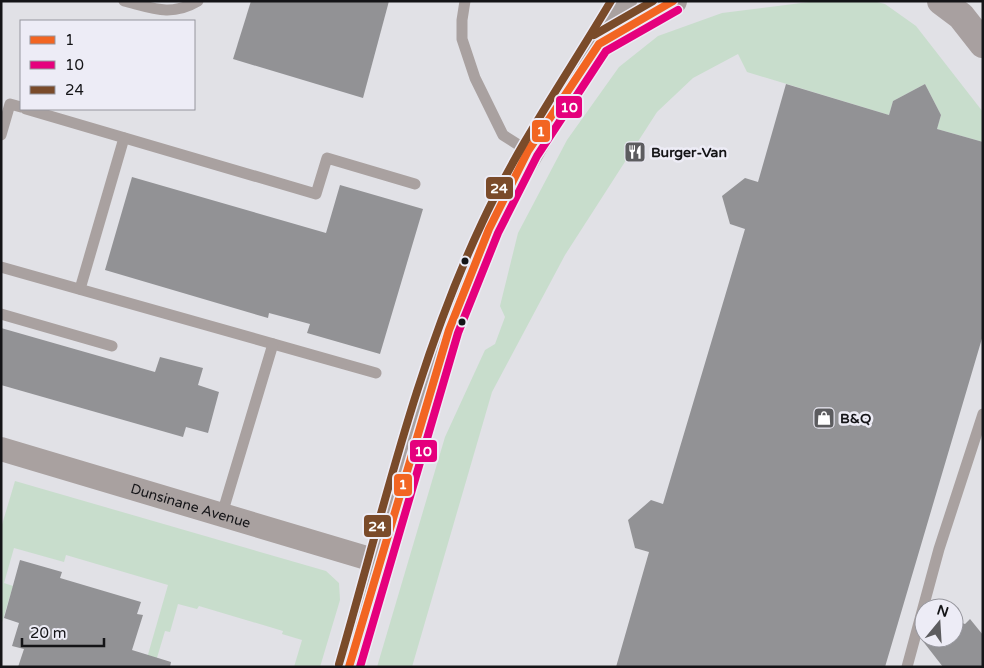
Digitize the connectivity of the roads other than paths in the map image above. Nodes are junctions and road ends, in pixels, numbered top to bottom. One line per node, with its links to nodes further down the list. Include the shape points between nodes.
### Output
1 (124, 1): 2 (lane, via 163,11 186,8)
2 (198, 1)
3 (465, 1): 13 (lane, via 462,39 475,78 503,135)
4 (623, 1): 7 (street)
5 (673, 1): 7 (street)
6 (954, 6): 8 (main road)
7 (600, 44): 13 (street)
8 (983, 44)
9 (20, 107): 11 (lane, via 10,104)
10 (29, 110): 12 (lane)
11 (1, 135)
12 (124, 138): 14 (lane, via 316,194 327,158); 16 (lane)
13 (528, 151): 24 (street, via 489,229 450,330)
14 (415, 184)
15 (1, 266): 16 (lane)
16 (80, 289): 18 (lane)
17 (1, 314): 19 (lane)
18 (273, 344): 20 (lane); 23 (lane)
19 (112, 346)
20 (376, 373)
21 (983, 414): 26 (lane)
22 (1, 449): 23 (street, Dunsinane Avenue)
23 (222, 514): 24 (street, Dunsinane Avenue)
24 (380, 562): 25 (street)
25 (349, 667)
26 (907, 667)

